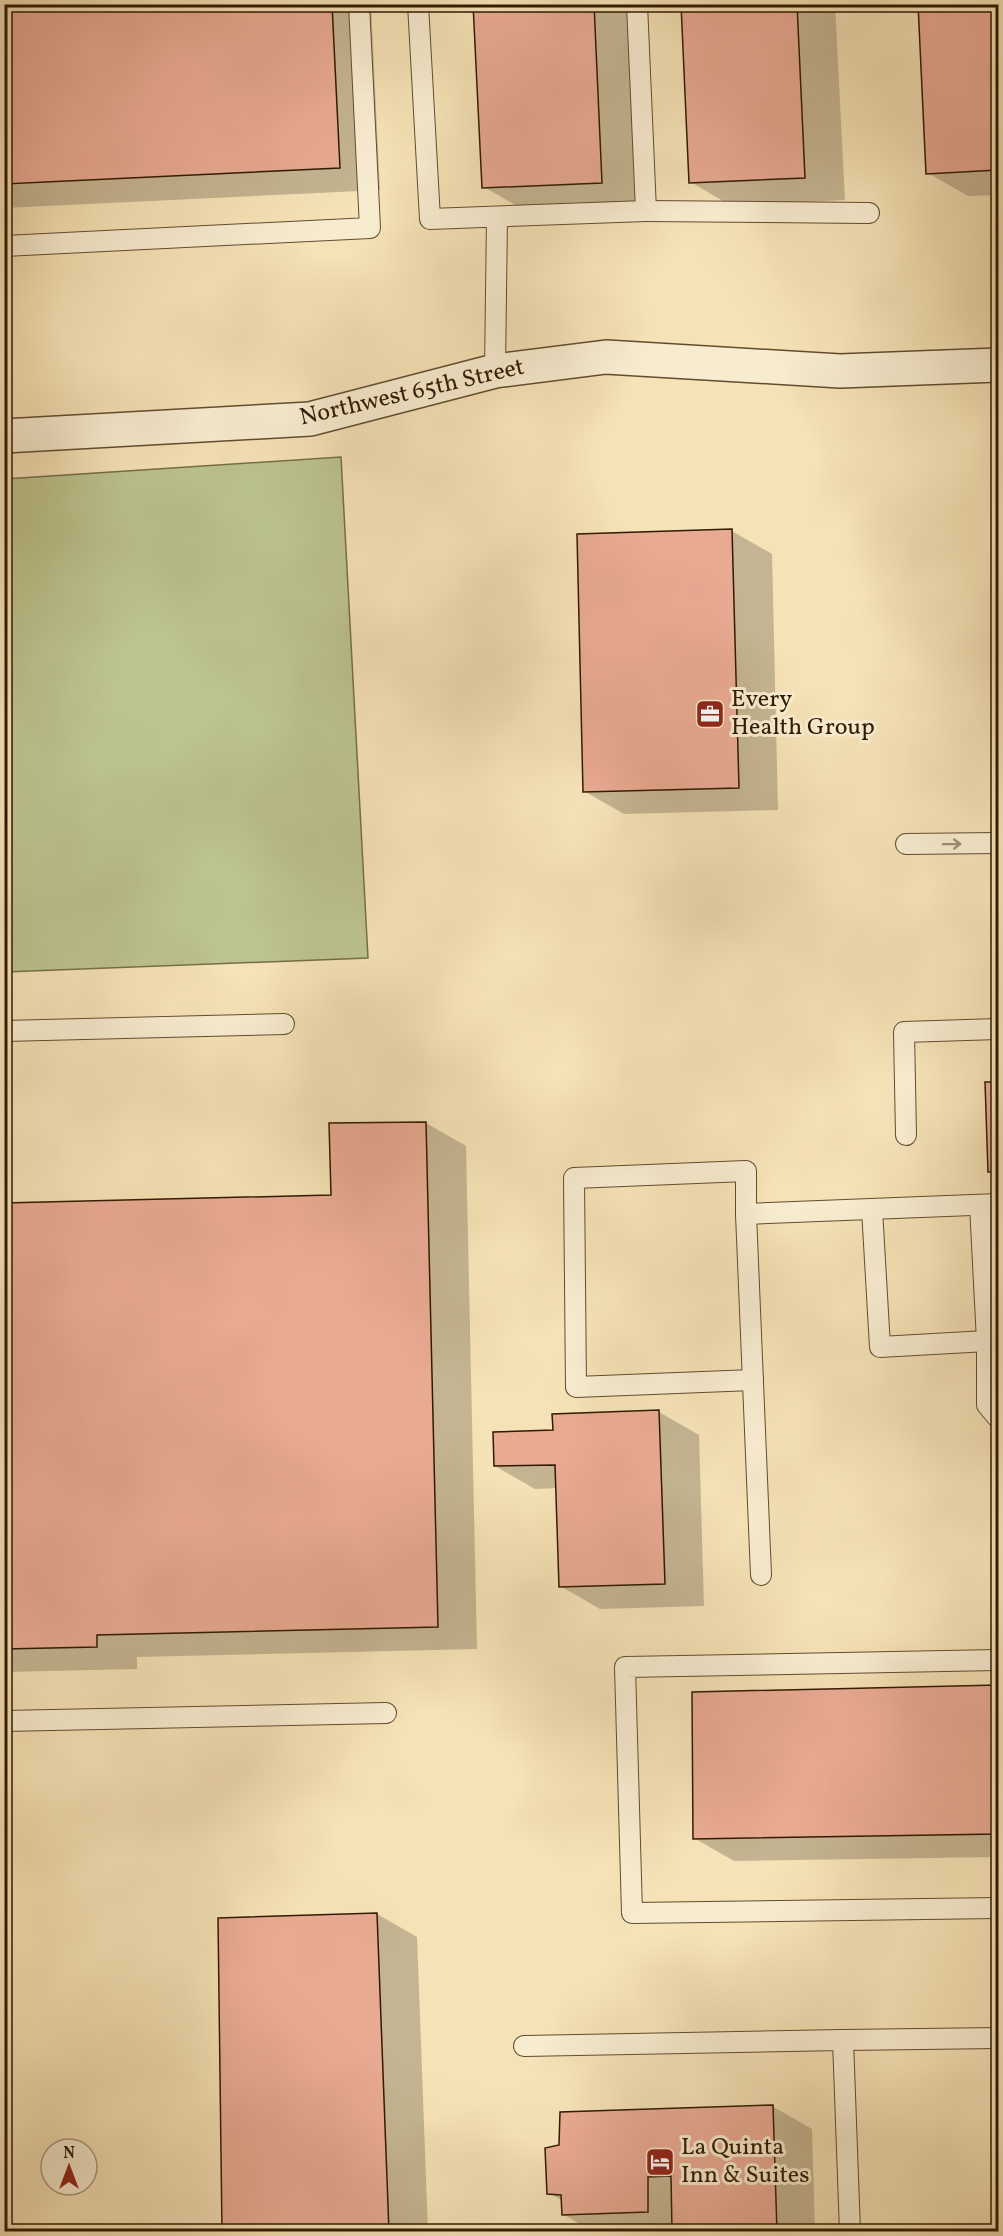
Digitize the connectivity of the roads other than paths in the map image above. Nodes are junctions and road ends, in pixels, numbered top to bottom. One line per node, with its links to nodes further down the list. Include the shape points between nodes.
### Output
1 (359, 4): 7 (lane, via 370,228)
2 (418, 4): 6 (lane, via 430,219)
3 (637, 4): 4 (lane)
4 (646, 211): 5 (lane); 6 (lane)
5 (869, 213)
6 (497, 217): 9 (lane)
7 (4, 246)
8 (999, 365): 9 (street, Northwest 65th Street, via 840,371 606,357)
9 (495, 371): 10 (street, Northwest 65th Street, via 310,419)
10 (4, 436)
11 (999, 843): 12 (lane, one-way to 11)
12 (906, 844)
13 (285, 1024): 15 (lane)
14 (999, 1029): 16 (lane, via 904,1032)
15 (4, 1031)
16 (906, 1135)
17 (989, 1205): 18 (lane); 20 (lane)
18 (872, 1209): 19 (lane); 20 (lane, via 880,1347)
19 (746, 1214): 21 (lane); 21 (lane, via 746,1171 574,1178 576,1387)
20 (987, 1341): 22 (lane, via 987,1405)
21 (753, 1380): 23 (lane)
22 (999, 1418)
23 (761, 1575)
24 (999, 1660): 27 (lane, via 625,1667 632,1913)
25 (386, 1713): 26 (lane)
26 (4, 1721)
27 (999, 1908)
28 (999, 2037): 29 (lane)
29 (843, 2040): 30 (lane); 31 (lane)
30 (524, 2046)
31 (850, 2232)

